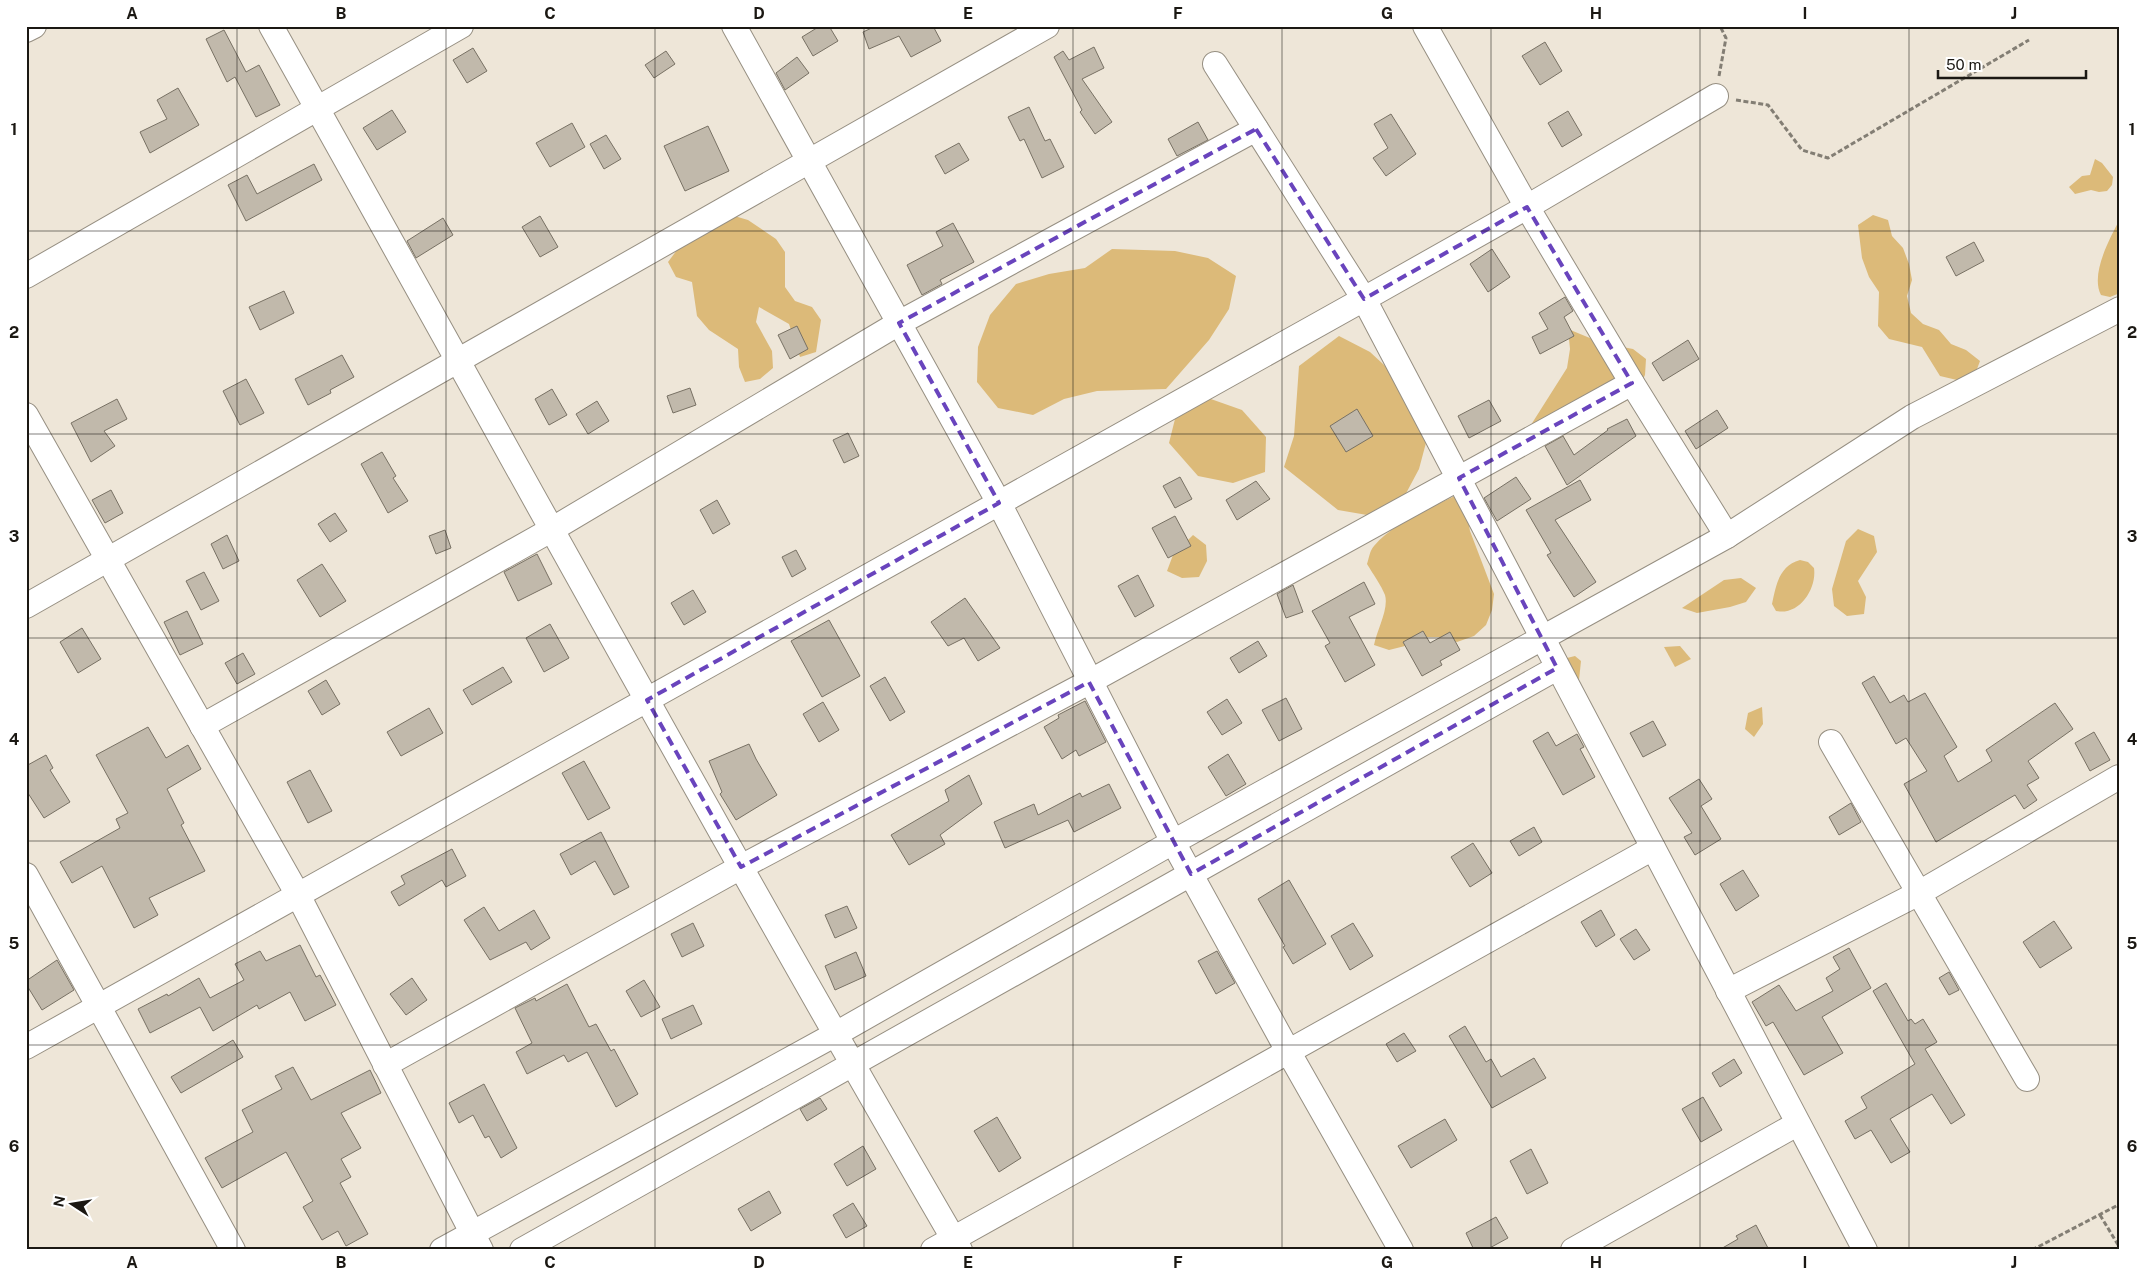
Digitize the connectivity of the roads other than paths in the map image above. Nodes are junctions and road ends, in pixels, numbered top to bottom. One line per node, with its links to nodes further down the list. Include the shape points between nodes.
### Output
1 (34, 26): 7 (street)
2 (271, 26): 10 (street)
3 (462, 26): 10 (street)
4 (734, 26): 12 (street)
5 (1046, 26): 12 (street)
6 (1425, 26): 13 (street)
7 (26, 30)
8 (1215, 64): 11 (street)
9 (1716, 96): 13 (street)
10 (318, 109): 14 (street); 18 (street)
11 (1256, 129): 15 (street); 17 (street)
12 (809, 161): 17 (street); 18 (street)
13 (1526, 207): 15 (street); 19 (street)
14 (26, 276)
15 (1364, 299): 21 (street); 22 (street)
16 (2120, 309): 24 (street, via 1912,418)
17 (899, 323): 22 (street); 23 (street)
18 (459, 360): 23 (street); 25 (street)
19 (1632, 383): 21 (street); 24 (street)
20 (26, 415): 25 (street)
21 (1459, 478): 27 (street); 29 (street)
22 (999, 503): 29 (street); 30 (street)
23 (551, 530): 30 (street); 31 (street)
24 (1727, 536): 27 (street)
25 (108, 560): 26 (street); 31 (street)
26 (26, 606)
27 (1542, 638): 28 (street); 34 (street)
28 (1557, 668): 35 (street); 37 (street)
29 (1089, 682): 34 (street); 36 (street)
30 (647, 700): 36 (street); 40 (street)
31 (202, 726): 40 (street)
32 (1831, 742): 39 (street)
33 (2119, 776): 39 (street)
34 (1173, 842): 37 (street); 43 (street)
35 (1653, 848): 41 (street); 45 (street)
36 (741, 867): 43 (street); 47 (street)
37 (1191, 874): 45 (street); 46 (street)
38 (26, 875): 42 (street)
39 (1919, 893): 41 (street); 48 (street)
40 (298, 895): 42 (street); 47 (street)
41 (1728, 990): 49 (street)
42 (99, 1006): 44 (street); 52 (street)
43 (834, 1035): 46 (street); 50 (street)
44 (26, 1047)
45 (1288, 1051): 51 (street); 55 (street)
46 (852, 1064): 51 (street); 54 (street)
47 (385, 1066): 50 (street)
48 (2027, 1080)
49 (1797, 1124): 56 (street); 57 (street)
50 (477, 1242): 53 (street)
51 (949, 1246)
52 (233, 1250)
53 (442, 1250)
54 (522, 1250)
55 (1401, 1250)
56 (1573, 1250)
57 (1865, 1250)

